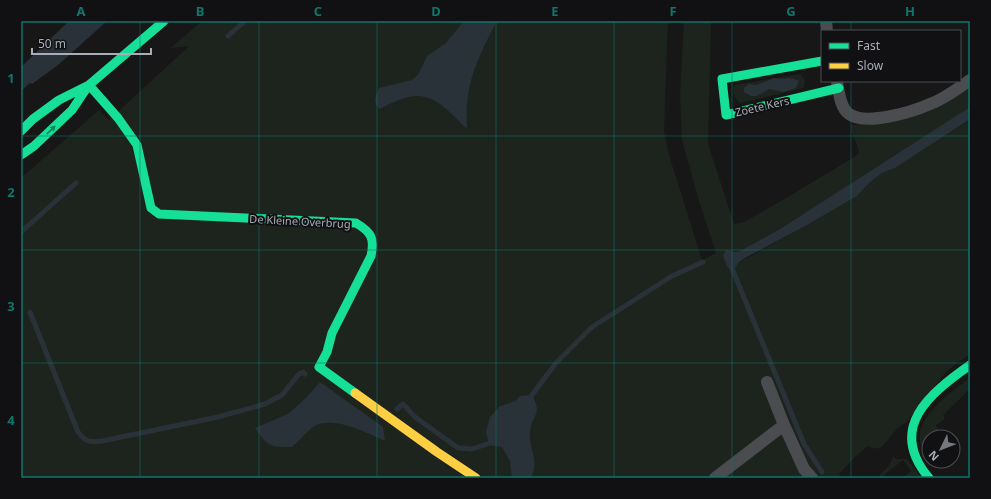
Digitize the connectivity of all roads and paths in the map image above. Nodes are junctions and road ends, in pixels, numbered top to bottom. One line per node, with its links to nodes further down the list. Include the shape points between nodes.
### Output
1 (164, 21): 4 (street)
2 (821, 61): 5 (street, Zoete Kers, via 722,79 726,115)
3 (970, 80): 5 (street, Zoete Kers, via 931,104 867,119 848,114 843,106)
4 (89, 85): 6 (street, via 59,100 33,119); 7 (street, one-way to 4, via 72,110); 11 (street, De Kleine Overbrug, via 118,118 137,145 151,208 159,214 356,223 367,229 374,246 371,256 332,333 327,352 319,367)
5 (838, 85)
6 (21, 132)
7 (21, 155)
8 (970, 365): 14 (street, via 933,394 914,419 912,447 916,459)
9 (767, 382): 10 (street)
10 (784, 425): 12 (street); 13 (street, via 804,469)
11 (476, 478)
12 (715, 478)
13 (812, 478)
14 (929, 478)

